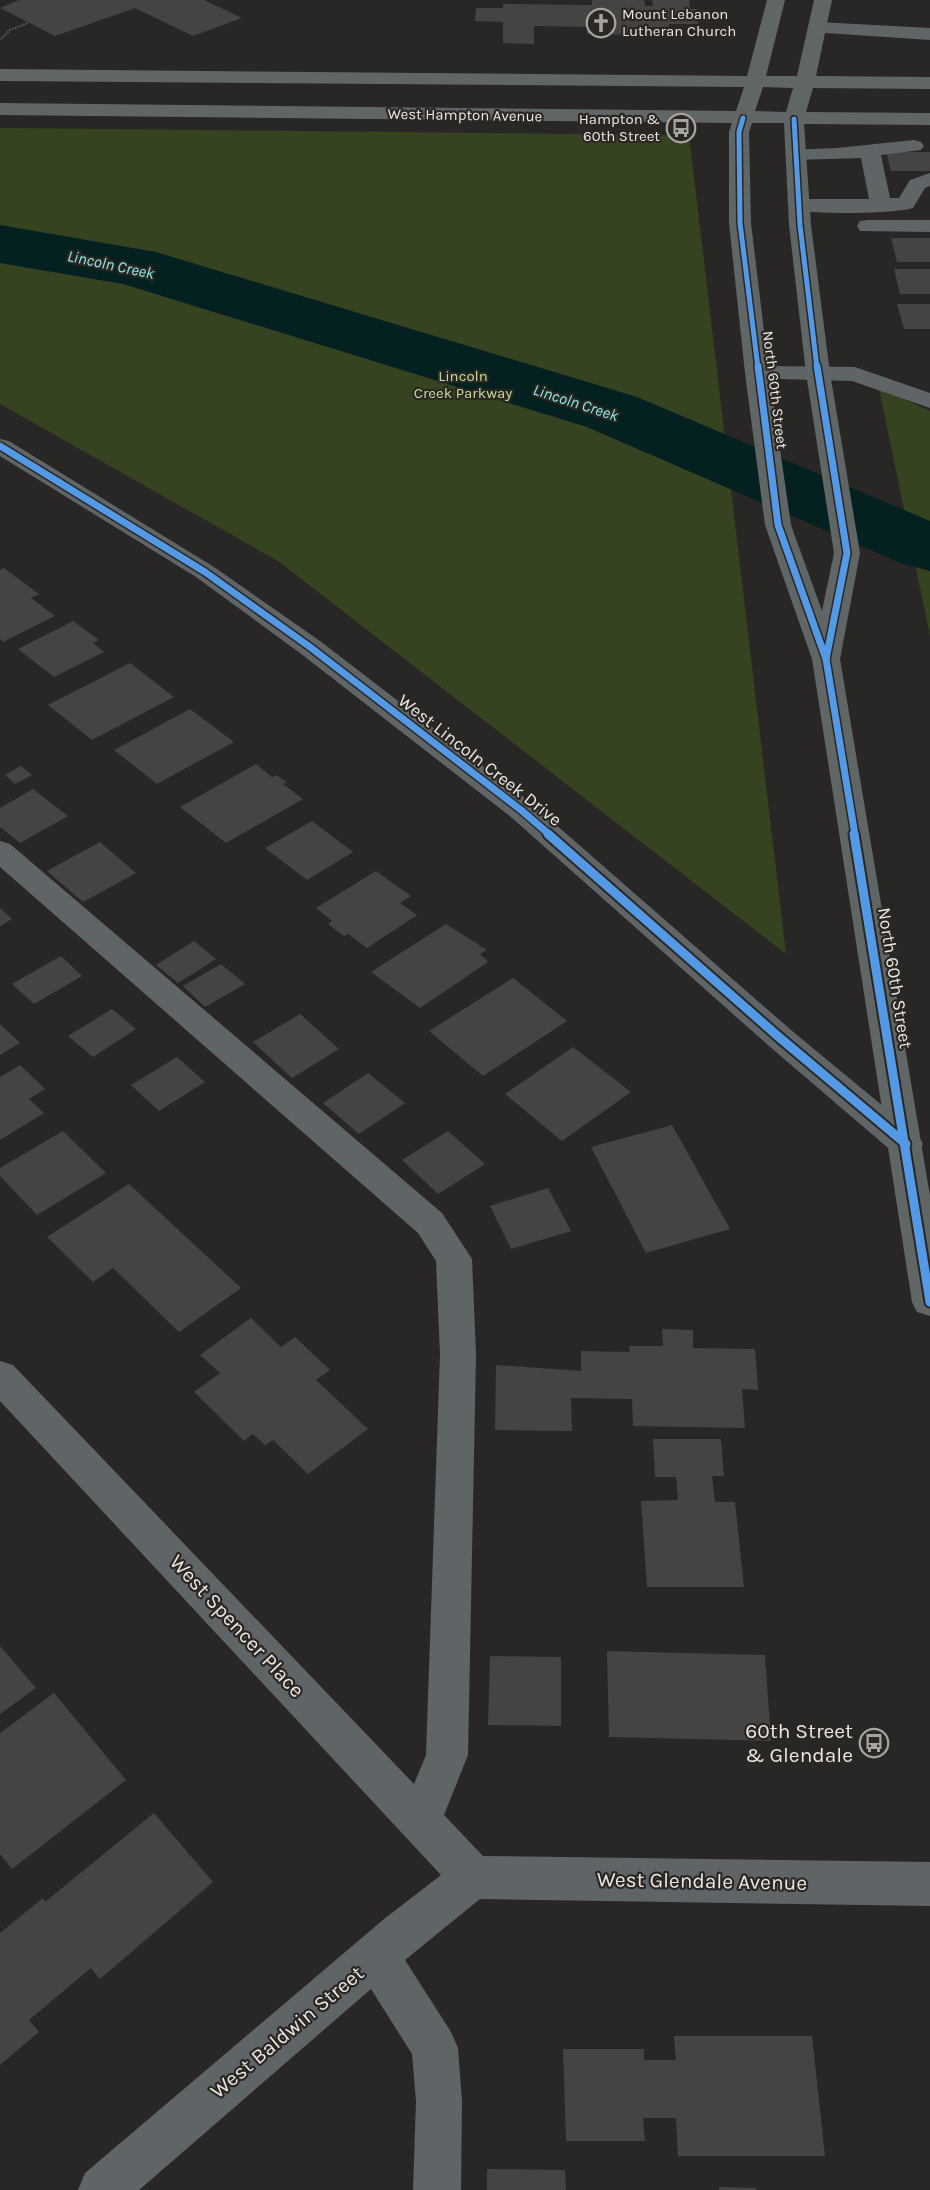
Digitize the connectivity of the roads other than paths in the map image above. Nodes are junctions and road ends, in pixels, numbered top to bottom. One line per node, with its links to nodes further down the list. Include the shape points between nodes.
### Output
1 (776, 0): 6 (main road, North 60th Street)
2 (823, 0): 3 (main road, North 60th Street)
3 (818, 28): 4 (street); 7 (main road, North 60th Street)
4 (930, 34)
5 (0, 75): 6 (main road, West Hampton Avenue)
6 (755, 82): 7 (main road, West Hampton Avenue); 10 (main road, North 60th Street)
7 (805, 82): 8 (main road, West Hampton Avenue); 11 (main road, North 60th Street)
8 (930, 83)
9 (0, 109): 10 (main road, West Hampton Avenue)
10 (743, 118): 11 (main road, West Hampton Avenue); 21 (main road, North 60th Street, via 739,132 740,223)
11 (794, 118): 12 (main road, West Hampton Avenue); 16 (main road, North 60th Street)
12 (905, 119): 13 (main road, West Hampton Avenue); 14 (street)
13 (930, 119)
14 (922, 146): 15 (street)
15 (870, 150): 16 (street); 18 (street)
16 (796, 154): 19 (main road, North 60th Street)
17 (930, 179): 18 (street, via 918,184 906,204)
18 (881, 205): 19 (street)
19 (799, 215): 20 (street); 22 (main road, North 60th Street)
20 (930, 226)
21 (757, 373): 22 (street); 25 (main road, North 60th Street, via 778,525)
22 (818, 373): 23 (street, via 855,374); 25 (main road, North 60th Street, via 848,552)
23 (930, 401)
24 (0, 446): 27 (street, West Lincoln Creek Drive, via 205,572 319,654 521,810)
25 (826, 659): 27 (main road, North 60th Street)
26 (0, 851): 30 (street, via 430,1223 454,1259 458,1354 447,1755)
27 (906, 1144): 28 (main road, North 60th Street)
28 (930, 1302)
29 (0, 1376): 30 (street, West Spencer Place)
30 (420, 1821): 31 (street, West Spencer Place)
31 (473, 1876): 32 (street, West Glendale Avenue); 33 (street, West Baldwin Street)
32 (930, 1884)
33 (376, 1956): 34 (street, West Baldwin Street); 35 (street, via 435,2048 439,2101)
34 (102, 2190)
35 (437, 2190)

